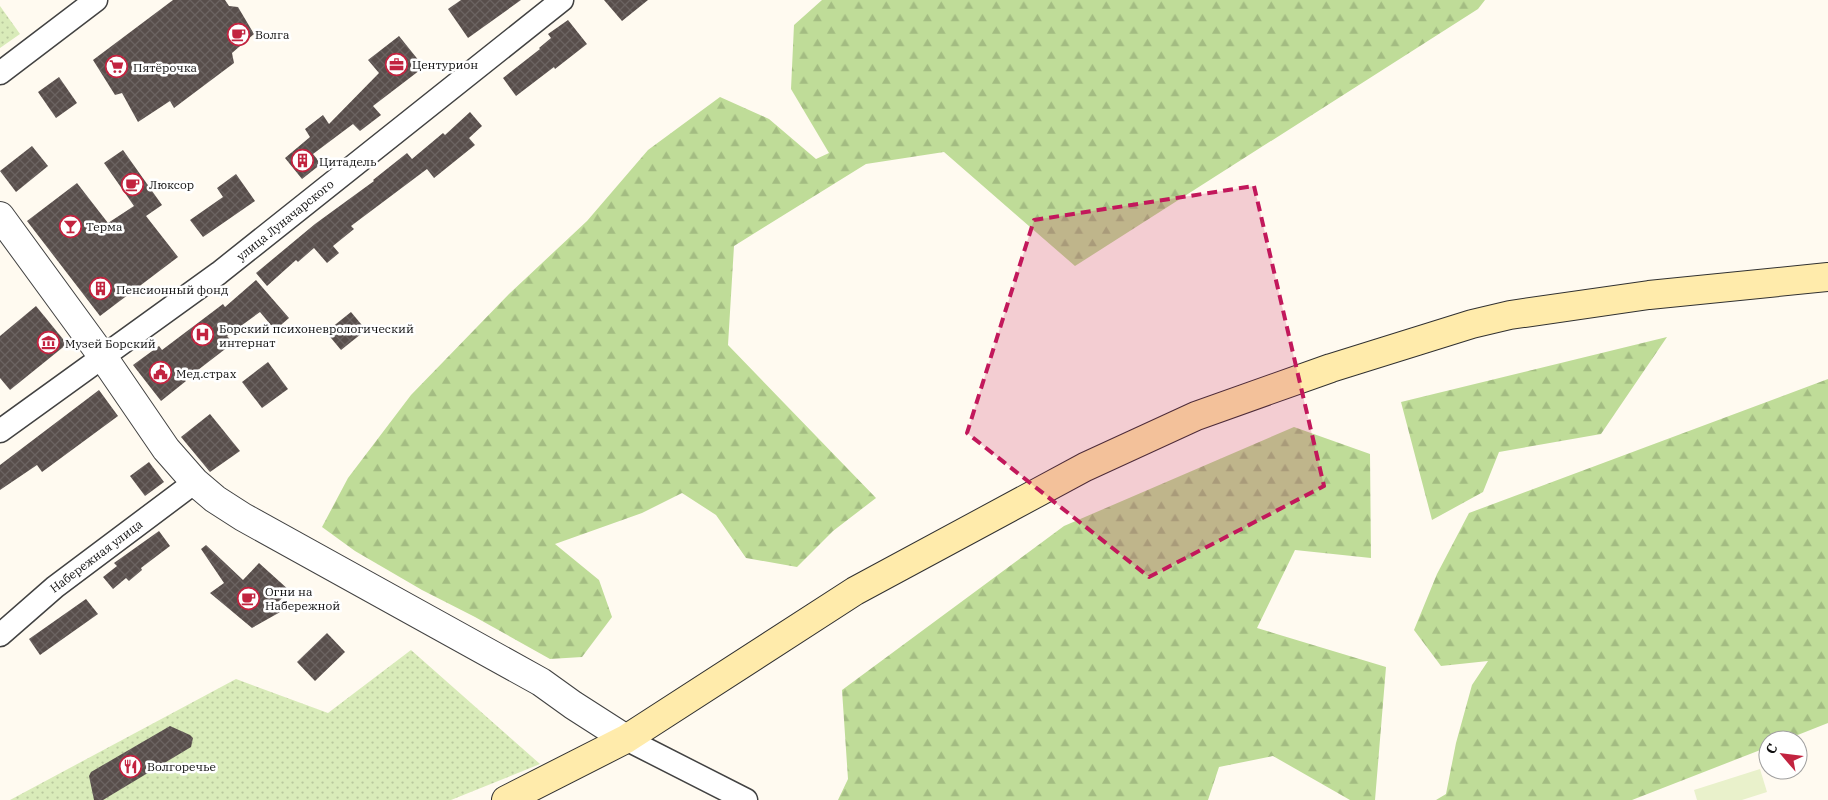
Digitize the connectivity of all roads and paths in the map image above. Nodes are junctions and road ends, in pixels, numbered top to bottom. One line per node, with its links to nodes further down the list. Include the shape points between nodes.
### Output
1 (96, 0): 3 (street)
2 (562, 0): 6 (street, улица Луначарского, via 219,273)
3 (0, 72)
4 (0, 216): 6 (street)
5 (1828, 277): 10 (main road, via 1649,295 1510,314 1331,368 1196,416 1085,467 856,591)
6 (103, 357): 7 (street, улица Луначарского); 8 (street, via 166,450)
7 (0, 431)
8 (195, 482): 9 (street, Набережная улица, via 55,587); 10 (street, via 243,517 541,682)
9 (0, 635)
10 (626, 739): 11 (main road); 12 (street)
11 (506, 800)
12 (746, 800)

